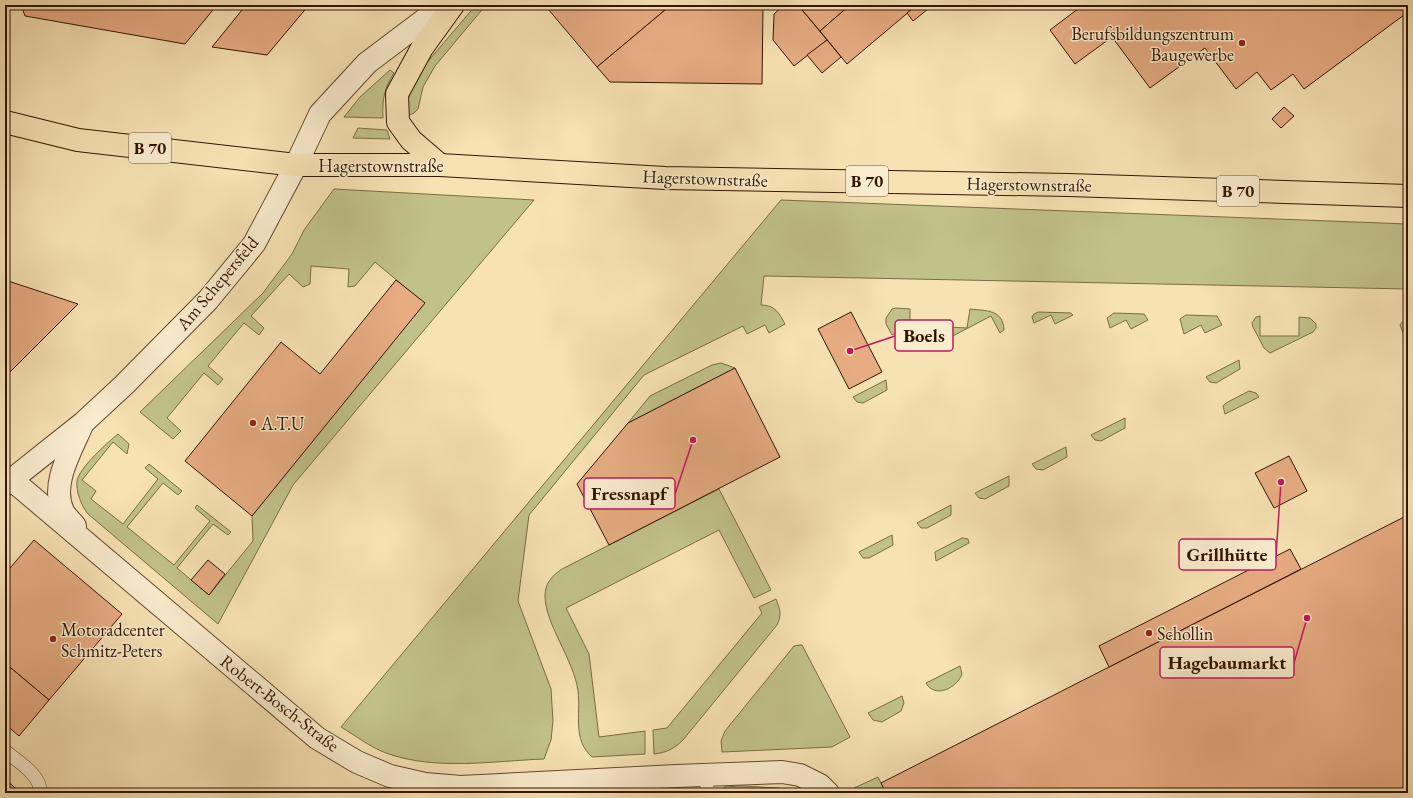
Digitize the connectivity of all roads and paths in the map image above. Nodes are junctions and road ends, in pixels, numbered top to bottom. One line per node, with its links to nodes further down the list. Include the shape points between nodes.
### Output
1 (444, 5): 4 (street, Am Schepersfeld, via 366,63 320,114)
2 (453, 5): 5 (main road, via 422,48 397,94 398,122 411,140)
3 (5, 122): 4 (main road, Hagerstownstraße / B 70, via 78,140)
4 (296, 165): 5 (main road, Hagerstownstraße / B 70); 7 (street, Am Schepersfeld, via 254,244 208,300)
5 (440, 165): 6 (main road, Hagerstownstraße / B 70, via 665,178 1060,185)
6 (1408, 196)
7 (83, 423): 8 (street, Am Schepersfeld); 9 (street, Robert-Bosch-Straße, via 60,481 60,496 63,511)
8 (8, 483): 9 (street, Robert-Bosch-Straße)
9 (94, 548): 11 (street, Robert-Bosch-Straße, via 317,738 357,762 390,776 424,784 461,787)
10 (5, 751): 12 (lane, via 35,776)
11 (707, 784): 13 (street, Robert-Bosch-Straße, via 788,773 800,775 820,785)
12 (40, 793)
13 (828, 793)

